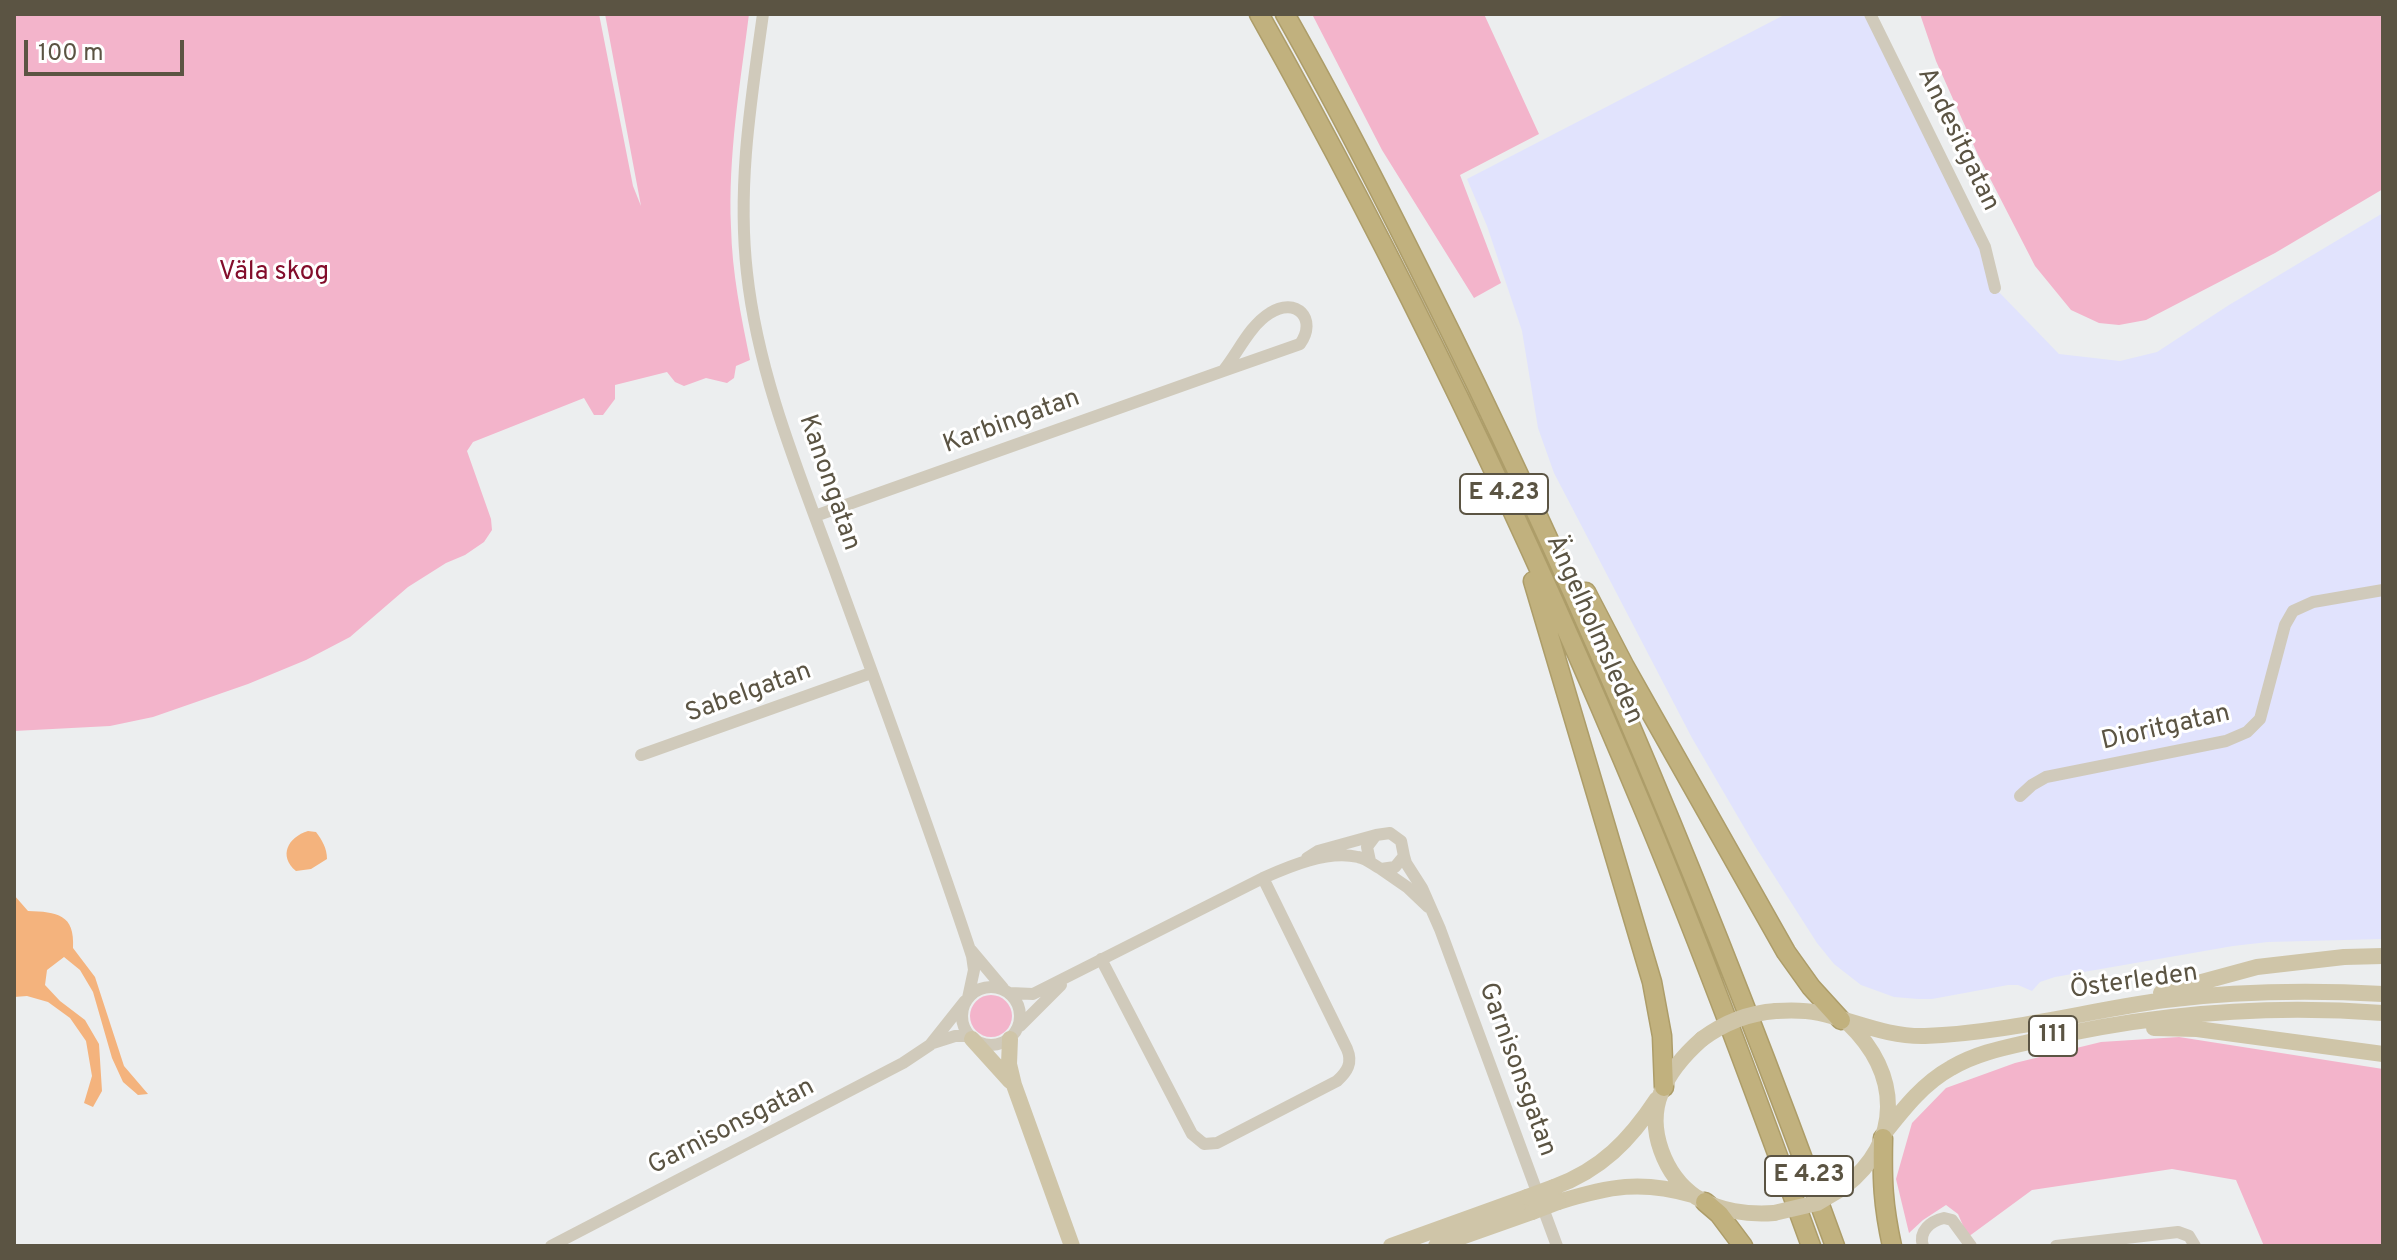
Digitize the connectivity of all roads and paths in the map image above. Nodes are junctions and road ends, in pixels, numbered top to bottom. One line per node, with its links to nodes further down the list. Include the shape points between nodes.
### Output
1 (763, 14): 9 (street, Kanongatan, via 745,157 747,276 769,378)
2 (1259, 14): 8 (highway, Ängelholmsleden / E 4.23, via 1392,265)
3 (1285, 14): 7 (highway, Ängelholmsleden / E 4.23, via 1411,252)
4 (1870, 14): 5 (street, Andesitgatan, via 1985,247)
5 (1995, 288)
6 (1223, 371): 6 (street, Karbingatan, via 1300,344 1307,330 1303,314 1289,307 1268,314); 9 (street, Karbingatan)
7 (1512, 461): 29 (highway, via 1545,507 1625,667 1786,952); 48 (highway, Ängelholmsleden / E 4.23, via 1658,787)
8 (1513, 513): 36 (highway, via 1652,982 1662,1036); 47 (highway, Ängelholmsleden / E 4.23, via 1645,814)
9 (815, 516): 11 (street, Kanongatan)
10 (2383, 590): 13 (street, Dioritgatan, via 2313,602 2293,611 2260,719 2247,732 2226,741 2046,777)
11 (871, 673): 12 (street, Sabelgatan); 20 (street, Kanongatan)
12 (641, 755)
13 (2020, 796)
14 (1376, 835): 15 (street, Garnisonsgatan, via 1396,836); 16 (street, via 1318,851); 17 (street, via 1367,847)
15 (1404, 856): 17 (street, via 1395,867); 19 (street, Garnisonsgatan)
16 (1298, 864): 17 (street, via 1345,856); 18 (street)
17 (1376, 865): 19 (street, Garnisonsgatan)
18 (1263, 878): 22 (street); 22 (street, via 1350,1061 1337,1081 1217,1143 1204,1144 1192,1134)
19 (1430, 910): 45 (street, Garnisonsgatan)
20 (969, 948): 24 (street, Kanongatan); 26 (street, Kanongatan, via 974,970)
21 (2383, 956): 27 (main road, via 2257,967)
22 (1101, 959): 23 (street)
23 (1075, 973): 24 (street, via 1033,994); 31 (street)
24 (1007, 991): 26 (street, via 984,987); 31 (street, via 1020,1012)
25 (2383, 994): 27 (main road, Österleden / 111, via 2235,993)
26 (966, 1000): 32 (street, via 962,1016); 33 (street, Garnisonsgatan)
27 (2104, 1010): 29 (main road, Österleden / 111, via 1924,1036 1894,1035)
28 (2383, 1013): 30 (main road, Österleden / 111, via 2237,1012)
29 (1844, 1020): 36 (main road, 111, bridge, via 1808,1011 1776,1011 1730,1021 1683,1058); 37 (main road, via 1883,1073 1888,1101)
30 (2118, 1024): 34 (main road); 37 (main road, Österleden / 111, via 1972,1057 1931,1081)
31 (1012, 1036): 32 (street, via 987,1045); 35 (main road, via 1009,1064)
32 (971, 1037): 33 (street, Garnisonsgatan, via 955,1036); 35 (main road)
33 (930, 1045): 42 (street, Garnisonsgatan, via 871,1081)
34 (2383, 1054)
35 (1014, 1085): 41 (main road)
36 (1662, 1091): 38 (main road, 111, via 1611,1155); 39 (main road, via 1656,1123 1660,1147 1669,1168)
37 (1885, 1134): 39 (main road, 111, bridge, via 1872,1158 1844,1187 1817,1203 1774,1213 1735,1211); 49 (highway, via 1883,1206)
38 (1556, 1195): 39 (main road, 111, via 1654,1186); 40 (main road, 111, bridge)
39 (1700, 1199): 46 (highway)
40 (1530, 1204): 43 (main road, 111); 44 (main road, 111)
41 (1072, 1245)
42 (551, 1246)
43 (1391, 1246)
44 (1436, 1246)
45 (1557, 1246)
46 (1743, 1246)
47 (1811, 1246)
48 (1835, 1246)
49 (1892, 1246)
50 (1923, 1246): 51 (street, via 1928,1226 1944,1218 1952,1220)
51 (1971, 1246)
52 (2056, 1246): 53 (street, via 2178,1232)
53 (2195, 1246)

